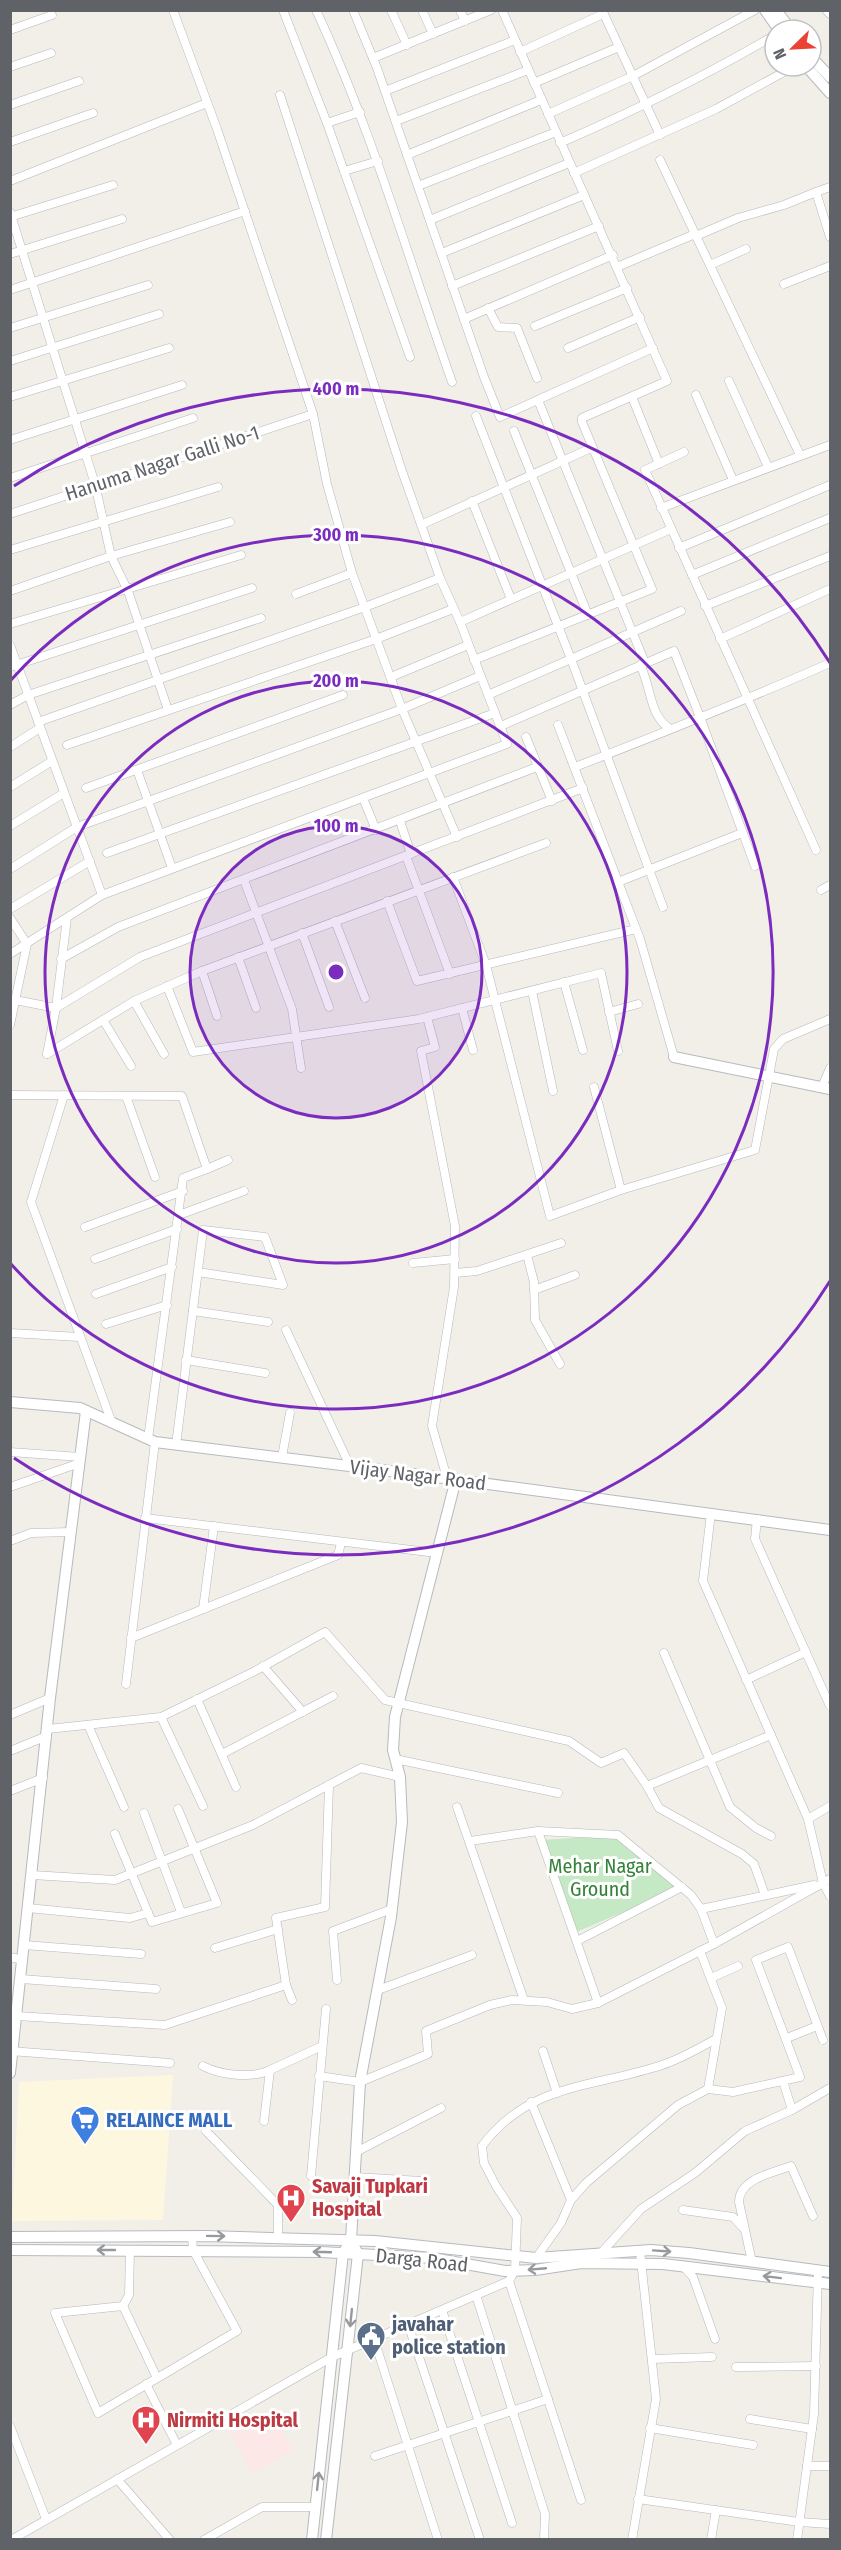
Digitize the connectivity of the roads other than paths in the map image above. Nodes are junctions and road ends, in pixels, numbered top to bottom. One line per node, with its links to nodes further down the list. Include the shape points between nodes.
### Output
1 (172, 10): 36 (street)
2 (283, 10): 43 (street)
3 (316, 10): 39 (street)
4 (353, 10): 24 (street)
5 (391, 10): 20 (street)
6 (422, 10): 17 (street)
7 (460, 10): 15 (street)
8 (491, 10): 15 (street)
9 (502, 10): 18 (street)
10 (755, 10): 27 (street)
11 (826, 10): 13 (street)
12 (603, 12): 21 (street); 23 (street)
13 (831, 14)
14 (52, 15): 16 (street)
15 (465, 21): 17 (street)
16 (10, 30)
17 (433, 34): 20 (street)
18 (515, 40): 23 (street); 32 (street)
19 (763, 42): 38 (street)
20 (406, 45): 24 (street)
21 (619, 47): 27 (street); 31 (street)
22 (51, 52): 25 (street)
23 (520, 52): 26 (street)
24 (373, 58): 32 (street)
25 (10, 67)
26 (528, 70): 31 (street); 42 (street)
27 (633, 76): 38 (street); 41 (street)
28 (773, 78): 45 (street)
29 (817, 78): 33 (street)
30 (79, 81): 37 (street)
31 (534, 83): 35 (street)
32 (385, 91): 42 (street)
33 (831, 93)
34 (280, 95): 130 (street, via 402,471)
35 (541, 100): 41 (street); 48 (street)
36 (207, 103): 54 (street); 60 (street)
37 (10, 105)
38 (646, 105): 45 (street); 47 (street)
39 (360, 112): 43 (street); 50 (street)
40 (93, 113): 46 (street)
41 (548, 114): 44 (street)
42 (396, 121): 48 (street)
43 (327, 123): 52 (street)
44 (556, 132): 47 (street); 56 (street)
45 (660, 135): 53 (street)
46 (10, 142)
47 (560, 143): 51 (street)
48 (407, 155): 56 (street)
49 (660, 160): 65 (street)
50 (378, 161): 52 (street); 97 (street)
51 (569, 163): 53 (street); 63 (street)
52 (344, 171): 92 (street)
53 (574, 173): 59 (street)
54 (10, 181)
55 (113, 184): 61 (street)
56 (418, 186): 63 (street)
57 (831, 186): 58 (street)
58 (816, 192): 65 (street); 66 (street)
59 (584, 195): 64 (street); 69 (street)
60 (245, 211): 75 (street); 103 (street)
61 (11, 216): 68 (street)
62 (122, 219): 68 (street)
63 (430, 220): 69 (street)
64 (599, 226): 71 (street); 78 (street)
65 (696, 235): 72 (street); 74 (street)
66 (831, 237)
67 (746, 249): 72 (street)
68 (23, 250): 70 (street); 75 (street)
69 (441, 253): 78 (street)
70 (10, 254)
71 (613, 255): 74 (street); 81 (street)
72 (710, 265): 113 (street)
73 (831, 266): 76 (street)
74 (618, 267): 79 (street)
75 (33, 283): 80 (street); 84 (street)
76 (784, 284)
77 (148, 285): 84 (street)
78 (452, 286): 85 (street)
79 (627, 288): 83 (street); 86 (street)
80 (10, 290)
81 (488, 308): 85 (street); 94 (street, via 498,327 517,328)
82 (159, 314): 88 (street)
83 (640, 316): 90 (street); 91 (street)
84 (43, 318): 87 (street); 88 (street)
85 (464, 319): 102 (street, via 500,417)
86 (535, 326)
87 (10, 328)
88 (53, 348): 93 (street); 95 (street)
89 (169, 348): 95 (street)
90 (568, 348)
91 (654, 348): 101 (street, via 667,381); 102 (street)
92 (410, 357)
93 (10, 361)
94 (537, 378)
95 (63, 381): 100 (street); 106 (street)
96 (729, 381): 116 (street)
97 (452, 382)
98 (182, 385): 106 (street)
99 (696, 395): 119 (street)
100 (10, 397)
101 (632, 397): 110 (street, via 582,418); 115 (street)
102 (537, 400): 114 (street)
103 (313, 414): 120 (street, Hanuma Nagar Galli No-1); 139 (street, via 327,484)
104 (476, 416): 123 (street)
105 (193, 418): 112 (street)
106 (75, 419): 108 (street); 112 (street)
107 (514, 431): 117 (street)
108 (10, 440)
109 (831, 445): 113 (street)
110 (591, 448): 114 (street); 132 (street)
111 (684, 452): 115 (street)
112 (86, 454): 118 (street); 120 (street)
113 (800, 455): 116 (street)
114 (562, 461): 117 (street); 138 (street)
115 (659, 464): 125 (street, via 645,470)
116 (768, 467): 119 (street)
117 (531, 475): 123 (street); 140 (street)
118 (10, 478)
119 (733, 480): 125 (street)
120 (95, 484): 126 (street, Hanuma Nagar Galli No-1); 128 (street)
121 (831, 485): 133 (street)
122 (218, 487): 128 (street)
123 (504, 487): 124 (street); 143 (street)
124 (472, 501): 130 (street); 149 (street)
125 (661, 508): 131 (street)
126 (10, 514)
127 (831, 519): 141 (street)
128 (103, 520): 134 (street); 136 (street)
129 (230, 522): 136 (street)
130 (423, 524): 142 (street)
131 (671, 529): 132 (street); 133 (street)
132 (633, 546): 138 (street); 150 (street, via 652,589)
133 (679, 548): 141 (street)
134 (10, 550)
135 (241, 555): 147 (street)
136 (111, 556): 146 (street); 147 (street)
137 (831, 556): 151 (street)
138 (603, 559): 140 (street); 150 (street)
139 (352, 573): 148 (street); 152 (street)
140 (572, 573): 143 (street); 155 (street)
141 (692, 575): 151 (street)
142 (440, 578): 152 (street); 153 (street)
143 (543, 586): 149 (street); 160 (street)
144 (252, 588): 159 (street)
145 (831, 589): 163 (street)
146 (10, 591)
147 (128, 591): 158 (street); 159 (street)
148 (296, 594)
149 (511, 599): 157 (street)
150 (620, 602): 155 (street); 161 (street)
151 (705, 606): 163 (street)
152 (364, 607): 162 (street); 174 (street)
153 (453, 609): 157 (street); 162 (street)
154 (681, 611): 161 (street)
155 (588, 615): 160 (street)
156 (261, 618): 166 (street)
157 (460, 622): 165 (street)
158 (10, 624)
159 (139, 624): 166 (street); 171 (street)
160 (558, 628): 167 (street); 168 (street)
161 (632, 632): 167 (street); 170 (street)
162 (376, 639): 173 (street); 182 (street)
163 (720, 639): 179 (street)
164 (10, 645): 171 (street)
165 (468, 645): 168 (street); 173 (street)
166 (150, 656): 174 (street); 177 (street)
167 (571, 659): 175 (street); 178 (street)
168 (474, 660): 172 (street)
169 (831, 663): 179 (street)
170 (642, 664): 175 (street); 184 (street, via 674,651); 188 (street, via 655,711)
171 (13, 665): 177 (street)
172 (480, 676): 178 (street); 181 (street)
173 (391, 677): 181 (street)
174 (158, 680): 182 (street); 185 (street)
175 (582, 691): 187 (street); 193 (street)
176 (343, 694): 197 (street)
177 (28, 695): 180 (street); 185 (street)
178 (488, 695): 183 (street)
179 (748, 700): 184 (street); 215 (street)
180 (10, 705)
181 (402, 709): 190 (street); 204 (street)
182 (168, 710): 191 (street)
183 (495, 713): 187 (street); 190 (street)
184 (700, 717): 188 (street); 212 (street)
185 (39, 725): 192 (street); 194 (street)
186 (558, 725): 196 (street)
187 (501, 726): 198 (street, via 507,744)
188 (669, 728): 193 (street)
189 (526, 737): 195 (street)
190 (415, 740): 198 (street); 211 (street)
191 (68, 745)
192 (10, 747)
193 (606, 755): 196 (street); 222 (street)
194 (52, 761): 199 (street); 202 (street)
195 (537, 767): 205 (street); 206 (street)
196 (575, 767): 201 (street)
197 (137, 770): 200 (street); 204 (street)
198 (429, 773): 203 (street); 206 (street)
199 (10, 787)
200 (86, 788)
201 (583, 789): 205 (street); 225 (street)
202 (64, 793): 208 (street); 209 (street)
203 (363, 798): 210 (street); 220 (street)
204 (148, 799): 209 (street); 211 (street)
205 (552, 801): 213 (street)
206 (442, 805): 207 (street); 213 (street)
207 (400, 821): 210 (street); 217 (street)
208 (10, 826)
209 (77, 827): 218 (street); 221 (street)
210 (376, 830): 224 (street)
211 (160, 833): 216 (street); 220 (street)
212 (742, 833): 219 (street); 222 (street)
213 (457, 837): 217 (street)
214 (546, 843): 223 (street)
215 (816, 850)
216 (107, 853)
217 (408, 855): 227 (street); 233 (street)
218 (90, 861): 229 (street); 232 (street)
219 (754, 866)
220 (172, 868): 229 (street)
221 (10, 869)
222 (649, 870): 225 (street); 231 (street)
223 (453, 877): 227 (street); 244 (street)
224 (244, 880): 233 (street); 243 (street, via 118,927)
225 (618, 882): 237 (street)
226 (831, 885): 228 (street)
227 (418, 890): 230 (street); 246 (street)
228 (821, 890)
229 (102, 895): 235 (street)
230 (387, 902): 236 (street); 246 (street, via 417,981)
231 (663, 907)
232 (10, 909)
233 (255, 912): 240 (street); 256 (street, via 140,957)
234 (10, 918): 239 (street)
235 (67, 918): 239 (street); 243 (street)
236 (335, 921): 238 (street); 250 (street)
237 (636, 929): 244 (street); 270 (street)
238 (302, 933): 240 (street); 255 (street)
239 (27, 944): 241 (street); 251 (street)
240 (268, 946): 242 (street); 265 (street, via 292,1009)
241 (10, 954)
242 (238, 957): 245 (street); 257 (street)
243 (61, 959): 256 (street)
244 (486, 965): 246 (street); 252 (street)
245 (202, 971): 248 (street); 260 (street)
246 (450, 974)
247 (564, 982): 249 (street); 259 (street, via 601,973); 267 (street)
248 (167, 986): 253 (street); 265 (street, via 193,1052)
249 (532, 991): 252 (street); 277 (street)
250 (365, 998)
251 (15, 1000): 256 (street); 264 (street)
252 (496, 1000): 258 (street); 284 (street, via 550,1216)
253 (134, 1001): 263 (street); 269 (street)
254 (638, 1004): 259 (street)
255 (329, 1007)
256 (56, 1008): 263 (street, via 47,1053)
257 (256, 1008)
258 (462, 1008): 261 (street); 266 (street)
259 (609, 1012): 268 (street)
260 (217, 1016)
261 (427, 1017): 265 (street); 293 (street, via 435,1047 420,1051 455,1226)
262 (831, 1019): 274 (street, via 783,1039 774,1049)
263 (103, 1020): 271 (street)
264 (10, 1025)
265 (297, 1035): 272 (street)
266 (474, 1050)
267 (583, 1050)
268 (618, 1051)
269 (164, 1054)
270 (674, 1057): 274 (street)
271 (131, 1066)
272 (302, 1068)
273 (831, 1068): 276 (street)
274 (768, 1076): 276 (street); 284 (street, via 755,1150)
275 (594, 1087): 284 (street)
276 (826, 1088)
277 (553, 1091)
278 (10, 1095): 279 (street)
279 (64, 1095): 280 (street); 307 (street, via 31,1202)
280 (126, 1096): 282 (street, via 182,1096); 283 (street)
281 (228, 1161): 282 (street)
282 (207, 1169): 285 (street, via 183,1178)
283 (155, 1177)
284 (621, 1190)
285 (183, 1191): 287 (street); 288 (street)
286 (244, 1191): 287 (street)
287 (180, 1215): 289 (street)
288 (85, 1227)
289 (177, 1229): 292 (street); 295 (street)
290 (561, 1244): 291 (street)
291 (528, 1255): 297 (street, via 477,1271); 299 (street)
292 (95, 1259)
293 (454, 1259): 294 (street); 297 (street)
294 (413, 1263)
295 (172, 1267): 300 (street); 301 (street)
296 (198, 1272): 296 (street, via 203,1230 264,1237 283,1285); 302 (street)
297 (454, 1273): 321 (street, via 432,1426)
298 (575, 1275): 299 (street)
299 (534, 1290): 309 (street, via 535,1320)
300 (96, 1294)
301 (167, 1305): 304 (street); 315 (street)
302 (192, 1311): 303 (street); 308 (street)
303 (268, 1322)
304 (106, 1324)
305 (286, 1330): 320 (street)
306 (10, 1333): 307 (street)
307 (79, 1337): 314 (street)
308 (186, 1360): 310 (street); 316 (street)
309 (560, 1364)
310 (265, 1373)
311 (10, 1402): 312 (street, Vijay Nagar Road)
312 (86, 1411): 314 (street, Vijay Nagar Road); 319 (street)
313 (290, 1413): 318 (street)
314 (112, 1423): 315 (street, Vijay Nagar Road)
315 (151, 1440): 316 (street, Vijay Nagar Road); 324 (street)
316 (176, 1444): 318 (street, Vijay Nagar Road)
317 (10, 1452): 319 (street)
318 (282, 1457): 320 (street, Vijay Nagar Road)
319 (80, 1460): 322 (street); 328 (street)
320 (350, 1466): 321 (street, Vijay Nagar Road)
321 (452, 1479): 323 (street, Vijay Nagar Road); 331 (street)
322 (10, 1487)
323 (711, 1513): 325 (street, Vijay Nagar Road); 337 (street, via 703,1581)
324 (145, 1518): 326 (street); 333 (street)
325 (757, 1519): 327 (street, Vijay Nagar Road); 334 (street, via 755,1539)
326 (214, 1527): 330 (street); 332 (street)
327 (831, 1530)
328 (71, 1532): 329 (street, via 31,1533); 340 (street)
329 (10, 1541)
330 (341, 1543): 331 (street); 332 (street, via 338,1555)
331 (437, 1553): 342 (street)
332 (203, 1609): 333 (street)
333 (131, 1638): 338 (street)
334 (806, 1652): 337 (street); 343 (street)
335 (664, 1653): 353 (street)
336 (263, 1666): 341 (street); 342 (street, via 325,1632 385,1700); 344 (street)
337 (746, 1680): 349 (street)
338 (126, 1684)
339 (333, 1696): 344 (street)
340 (50, 1698): 345 (street); 348 (street)
341 (197, 1699): 346 (street); 351 (street)
342 (399, 1703): 352 (street); 357 (street, via 569,1741 601,1763 624,1753)
343 (831, 1706)
344 (303, 1712): 351 (street)
345 (10, 1715)
346 (161, 1717): 347 (street); 361 (street)
347 (88, 1725): 348 (street); 363 (street)
348 (48, 1732): 350 (street); 355 (street)
349 (771, 1735): 353 (street); 367 (street)
350 (10, 1751)
351 (222, 1754): 358 (street)
352 (395, 1759): 354 (street); 360 (street)
353 (711, 1761): 357 (street); 370 (street, via 730,1807)
354 (400, 1777): 356 (street, via 361,1768); 381 (street, via 402,1822)
355 (43, 1778): 359 (street); 375 (street)
356 (329, 1785): 372 (street, via 253,1825); 385 (street, via 325,1907 276,1918)
357 (647, 1786): 378 (street, via 663,1811 754,1864)
358 (236, 1787)
359 (10, 1791)
360 (558, 1792)
361 (203, 1806)
362 (831, 1806): 367 (street)
363 (124, 1807)
364 (457, 1807): 371 (street)
365 (178, 1809): 372 (street)
366 (144, 1813): 373 (street)
367 (808, 1819): 376 (street)
368 (538, 1831): 371 (street); 377 (street, via 618,1835); 386 (street)
369 (115, 1834): 374 (street)
370 (771, 1836)
371 (470, 1841): 403 (street)
372 (194, 1847): 373 (street); 383 (street, via 217,1903)
373 (162, 1860): 374 (street); 383 (street)
374 (132, 1873): 375 (street, via 115,1880); 384 (street)
375 (32, 1875): 380 (street)
376 (827, 1881): 378 (street); 379 (street); 387 (street)
377 (681, 1887): 382 (street); 386 (street)
378 (765, 1895): 382 (street)
379 (831, 1896)
380 (28, 1908): 384 (street, via 130,1918); 388 (street)
381 (392, 1909): 398 (street, via 333,1931); 401 (street)
382 (701, 1909): 387 (street)
383 (181, 1912): 384 (street, via 152,1922)
384 (148, 1913)
385 (278, 1929): 389 (street); 399 (street)
386 (577, 1941): 404 (street)
387 (714, 1944): 390 (street)
388 (24, 1945): 391 (street); 394 (street)
389 (215, 1948)
390 (700, 1951): 396 (street); 404 (street)
391 (141, 1954)
392 (472, 1955): 401 (street)
393 (10, 1957): 394 (street)
394 (23, 1960): 397 (street)
395 (738, 1966): 396 (street)
396 (711, 1977): 409 (street, via 723,2008)
397 (21, 1979): 400 (street); 406 (street)
398 (337, 1980)
399 (286, 1985): 402 (street); 406 (street, via 165,2025)
400 (156, 1989)
401 (378, 1990): 420 (street)
402 (292, 2000)
403 (524, 2000): 404 (street, via 572,2009); 420 (street, via 490,2005 426,2031 428,2054)
404 (598, 2003)
405 (326, 2009): 411 (street)
406 (17, 2016): 412 (street)
407 (817, 2026): 408 (street); 408 (street, via 788,1947 756,1960); 410 (street)
408 (787, 2038): 419 (street, via 800,2078)
409 (716, 2039): 422 (street); 423 (street, via 663,2065)
410 (823, 2040)
411 (322, 2046): 416 (street); 418 (street)
412 (12, 2051): 414 (street); 417 (street)
413 (543, 2051): 423 (street)
414 (170, 2063)
415 (203, 2066): 416 (street, via 260,2075)
416 (270, 2070): 427 (street)
417 (10, 2073)
418 (319, 2076): 420 (street); 430 (street)
419 (783, 2081): 422 (street, via 734,2092); 426 (street)
420 (360, 2082): 429 (street)
421 (831, 2088): 426 (street)
422 (708, 2089): 433 (street, via 678,2105)
423 (557, 2093): 424 (street)
424 (531, 2102): 433 (street); 448 (street, via 498,2125 482,2146 488,2170 517,2218)
425 (441, 2108): 429 (street)
426 (792, 2110): 446 (street, via 745,2131 695,2173 641,2210)
427 (264, 2121)
428 (206, 2131): 439 (street, via 278,2205)
429 (356, 2152): 431 (street)
430 (311, 2176)
431 (355, 2177): 432 (street); 440 (street)
432 (421, 2181)
433 (570, 2200): 449 (street, via 561,2223)
434 (683, 2210): 436 (street, via 733,2217)
435 (813, 2216): 436 (street, via 791,2166 743,2186 739,2202)
436 (746, 2231): 450 (street)
437 (192, 2236): 438 (street, Darga Road); 439 (street, Darga Road, one-way to 439); 443 (street)
438 (10, 2237)
439 (278, 2238): 440 (street, Darga Road)
440 (351, 2240): 445 (street); 447 (street); 448 (street, Darga Road)
441 (10, 2250): 442 (street, Darga Road, one-way to 441)
442 (130, 2250): 443 (street, Darga Road); 459 (street, via 129,2295)
443 (193, 2250): 445 (street, Darga Road, one-way to 443); 470 (street, via 237,2331)
444 (640, 2251): 446 (street, Darga Road); 450 (street, Darga Road, one-way to 450); 451 (street)
445 (343, 2253): 447 (street, Darga Road); 465 (street)
446 (601, 2253): 449 (street, Darga Road)
447 (358, 2254): 453 (street, Darga Road, via 432,2258); 464 (street, one-way to 464)
448 (517, 2256): 449 (street, Darga Road); 453 (street)
449 (536, 2258)
450 (752, 2262): 454 (street, Darga Road)
451 (642, 2263): 452 (street, Darga Road); 453 (street, Darga Road, one-way to 453, via 581,2263); 467 (street)
452 (683, 2266): 457 (street, Darga Road, one-way to 452); 463 (street, via 693,2277)
453 (515, 2270): 456 (street)
454 (818, 2271): 455 (street, Darga Road); 457 (street)
455 (831, 2272)
456 (509, 2281): 458 (street); 472 (street)
457 (825, 2284): 468 (street)
458 (476, 2295): 460 (street); 473 (street)
459 (123, 2306): 470 (street); 471 (street, via 55,2313 98,2413)
460 (442, 2310): 461 (street); 475 (street)
461 (408, 2324): 462 (street); 479 (street)
462 (374, 2339): 464 (street); 481 (street)
463 (716, 2339)
464 (347, 2350): 465 (street); 499 (street)
465 (332, 2357): 480 (street); 489 (street, one-way to 465)
466 (712, 2357): 467 (street)
467 (651, 2359): 477 (street, via 656,2399)
468 (816, 2366): 469 (street); 478 (street)
469 (736, 2367)
470 (157, 2378): 471 (street)
471 (146, 2384): 480 (street)
472 (548, 2400): 473 (street); 488 (street)
473 (513, 2411): 475 (street); 502 (street, via 545,2514)
474 (750, 2419): 478 (street)
475 (478, 2422): 479 (street); 493 (street)
476 (10, 2426): 491 (street)
477 (650, 2428): 482 (street); 487 (street)
478 (813, 2429): 484 (street)
479 (443, 2433): 481 (street); 501 (street)
480 (177, 2445): 486 (street)
481 (408, 2445): 483 (street); 500 (street)
482 (753, 2445)
483 (375, 2456)
484 (807, 2466): 485 (street); 492 (street)
485 (831, 2466)
486 (117, 2479): 491 (street); 496 (street)
487 (638, 2499): 490 (street); 503 (street)
488 (581, 2500)
489 (315, 2507): 497 (street, via 262,2507); 498 (street)
490 (716, 2510): 492 (street); 504 (street)
491 (46, 2519): 495 (street)
492 (799, 2522): 494 (street); 505 (street)
493 (512, 2523)
494 (831, 2524)
495 (11, 2540)
496 (170, 2540)
497 (204, 2540)
498 (312, 2540)
499 (326, 2540)
500 (438, 2540)
501 (480, 2540)
502 (544, 2540)
503 (632, 2540)
504 (711, 2540)
505 (797, 2540)

